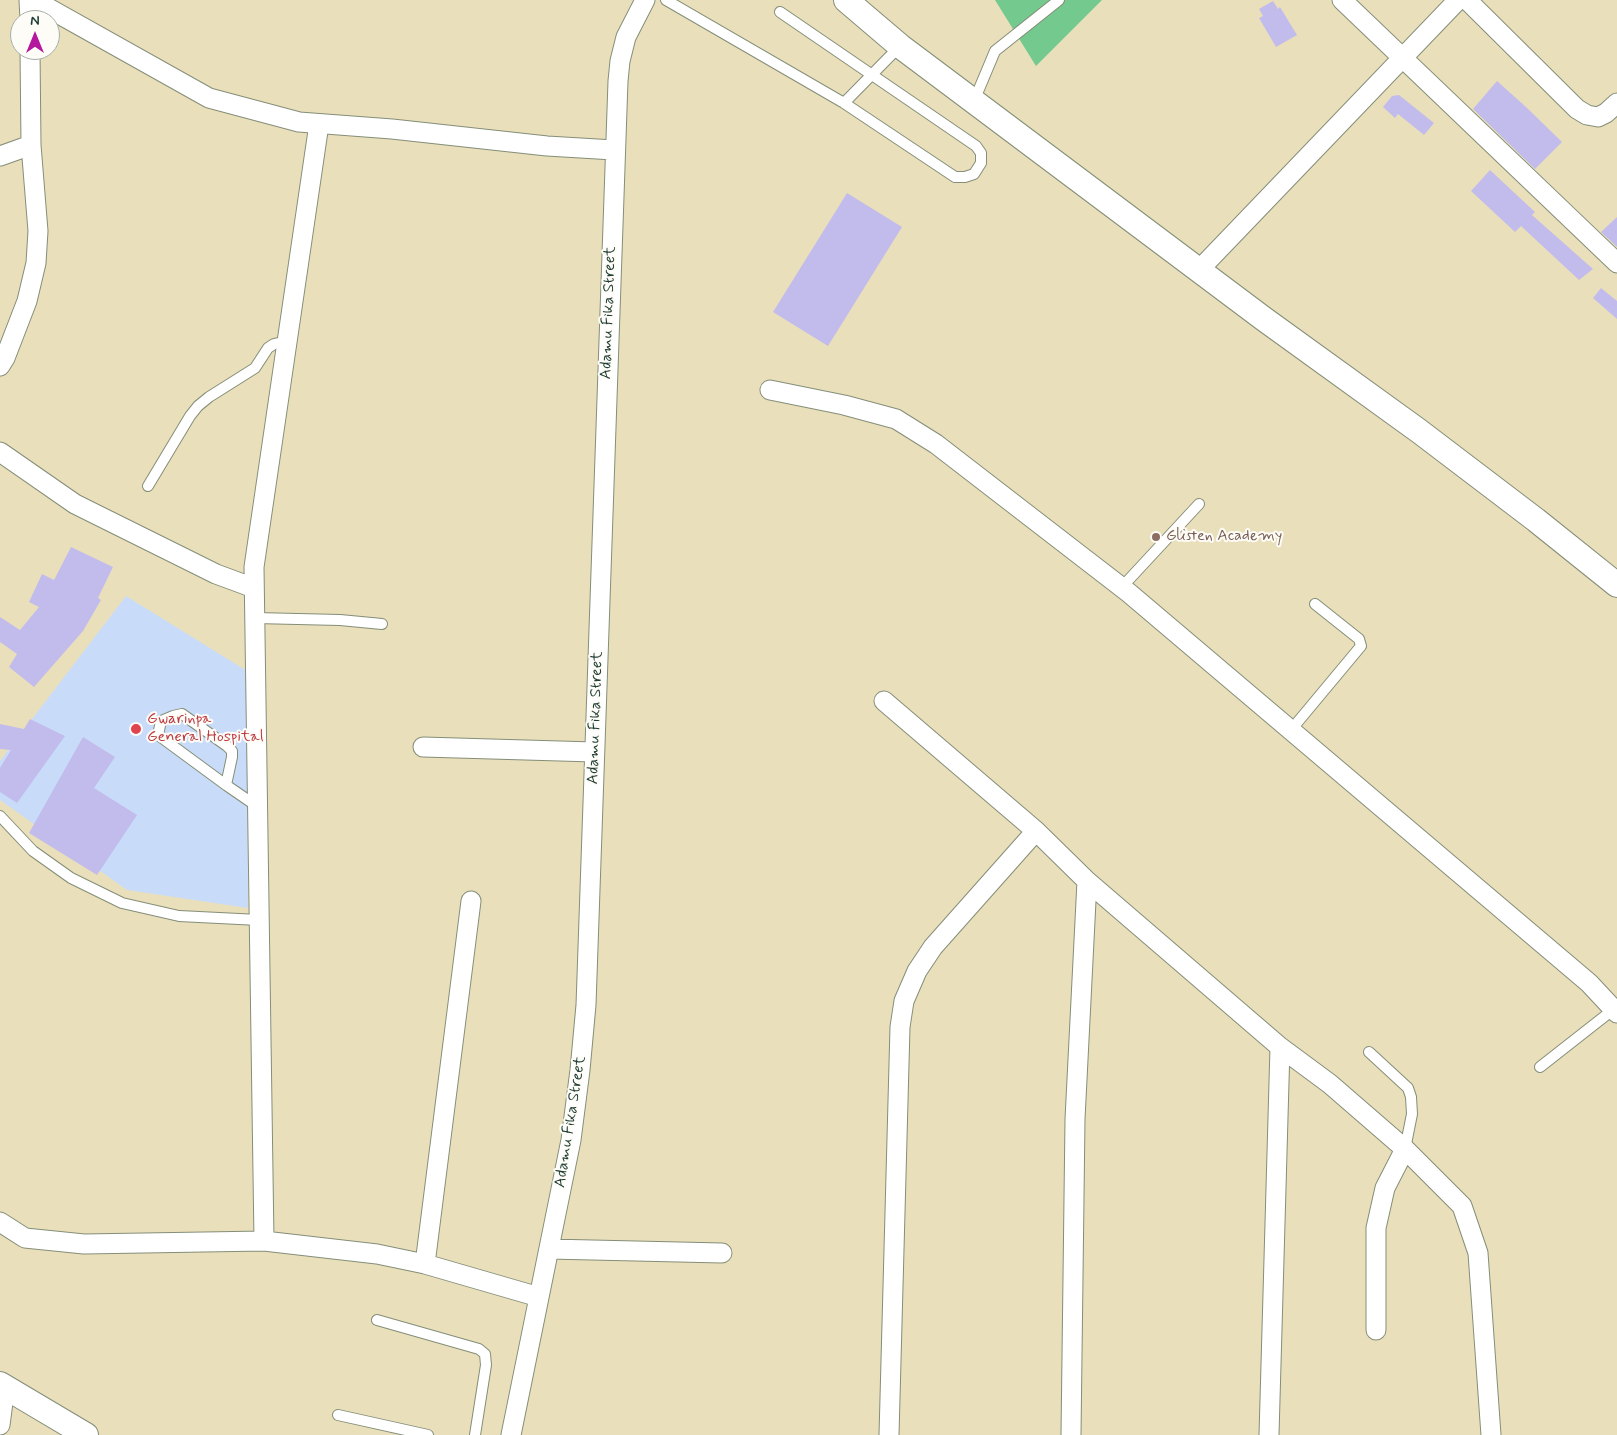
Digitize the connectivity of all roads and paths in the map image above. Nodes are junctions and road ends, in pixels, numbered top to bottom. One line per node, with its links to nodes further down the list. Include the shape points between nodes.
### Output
1 (34, 0): 17 (street, via 209,98 299,122)
2 (645, 0): 19 (street, Adamu Fika Street, via 626,37 620,61)
3 (666, 0): 15 (lane)
4 (1059, 0): 14 (lane, via 995,51)
5 (1342, 0): 11 (street)
6 (1458, 0): 11 (street)
7 (1467, 0): 16 (street, via 1577,109 1598,117)
8 (852, 2): 10 (street)
9 (780, 12): 13 (lane)
10 (900, 46): 13 (lane); 14 (street)
11 (1403, 58): 21 (street); 22 (street)
12 (30, 60): 18 (street)
13 (871, 76): 15 (lane); 15 (lane, via 976,146 981,153 981,163 974,174 955,177)
14 (974, 101): 22 (street)
15 (844, 102)
16 (1617, 103)
17 (319, 124): 19 (street); 23 (street)
18 (31, 145): 20 (street); 24 (street, via 38,231 36,263 27,301)
19 (614, 150): 38 (street, Adamu Fika Street)
20 (0, 156)
21 (1617, 263)
22 (1199, 270): 29 (street, via 1419,431)
23 (287, 341): 27 (lane, via 268,348 255,368 198,406); 31 (street, via 254,567)
24 (0, 366)
25 (770, 390): 30 (street, via 896,419 936,444)
26 (0, 452): 31 (street, via 75,504 216,574)
27 (148, 486)
28 (1199, 504): 30 (lane)
29 (1617, 585)
30 (1122, 587): 36 (street)
31 (254, 588): 33 (street)
32 (1315, 604): 36 (lane, via 1359,639 1361,646)
33 (255, 618): 34 (lane); 40 (street)
34 (382, 624)
35 (884, 701): 42 (street)
36 (1291, 730): 46 (street, via 1582,976)
37 (423, 747): 38 (street)
38 (594, 752): 53 (street, Adamu Fika Street, via 586,1005 581,1061)
39 (226, 785): 39 (lane, via 158,735 161,721 182,714 227,746 232,757); 40 (lane)
40 (258, 808): 45 (street)
41 (0, 816): 45 (lane, via 33,851 72,878 122,903 179,916)
42 (1036, 831): 43 (street); 66 (street, via 933,947 917,971 904,1001 900,1027)
43 (1087, 881): 47 (street); 67 (street, via 1074,1119)
44 (471, 901): 55 (street)
45 (260, 920): 52 (street)
46 (1615, 1011): 49 (lane)
47 (1280, 1047): 50 (street, via 1330,1084); 68 (street)
48 (1369, 1052): 50 (lane, via 1408,1088 1412,1114)
49 (1540, 1067)
50 (1405, 1149): 58 (street, via 1385,1188 1376,1228); 69 (street, via 1462,1206 1478,1253)
51 (0, 1222): 52 (street, via 25,1238 84,1244)
52 (264, 1241): 55 (street, via 377,1254)
53 (549, 1249): 54 (street); 56 (street, Adamu Fika Street)
54 (722, 1253)
55 (425, 1264): 56 (street)
56 (539, 1297): 65 (street, Adamu Fika Street)
57 (377, 1320): 64 (lane, via 479,1349 485,1354)
58 (1376, 1330)
59 (2, 1386): 61 (street); 62 (street)
60 (338, 1415): 63 (lane)
61 (0, 1425)
62 (86, 1435)
63 (428, 1435)
64 (475, 1435)
65 (511, 1435)
66 (889, 1435)
67 (1071, 1435)
68 (1269, 1435)
69 (1492, 1435)

